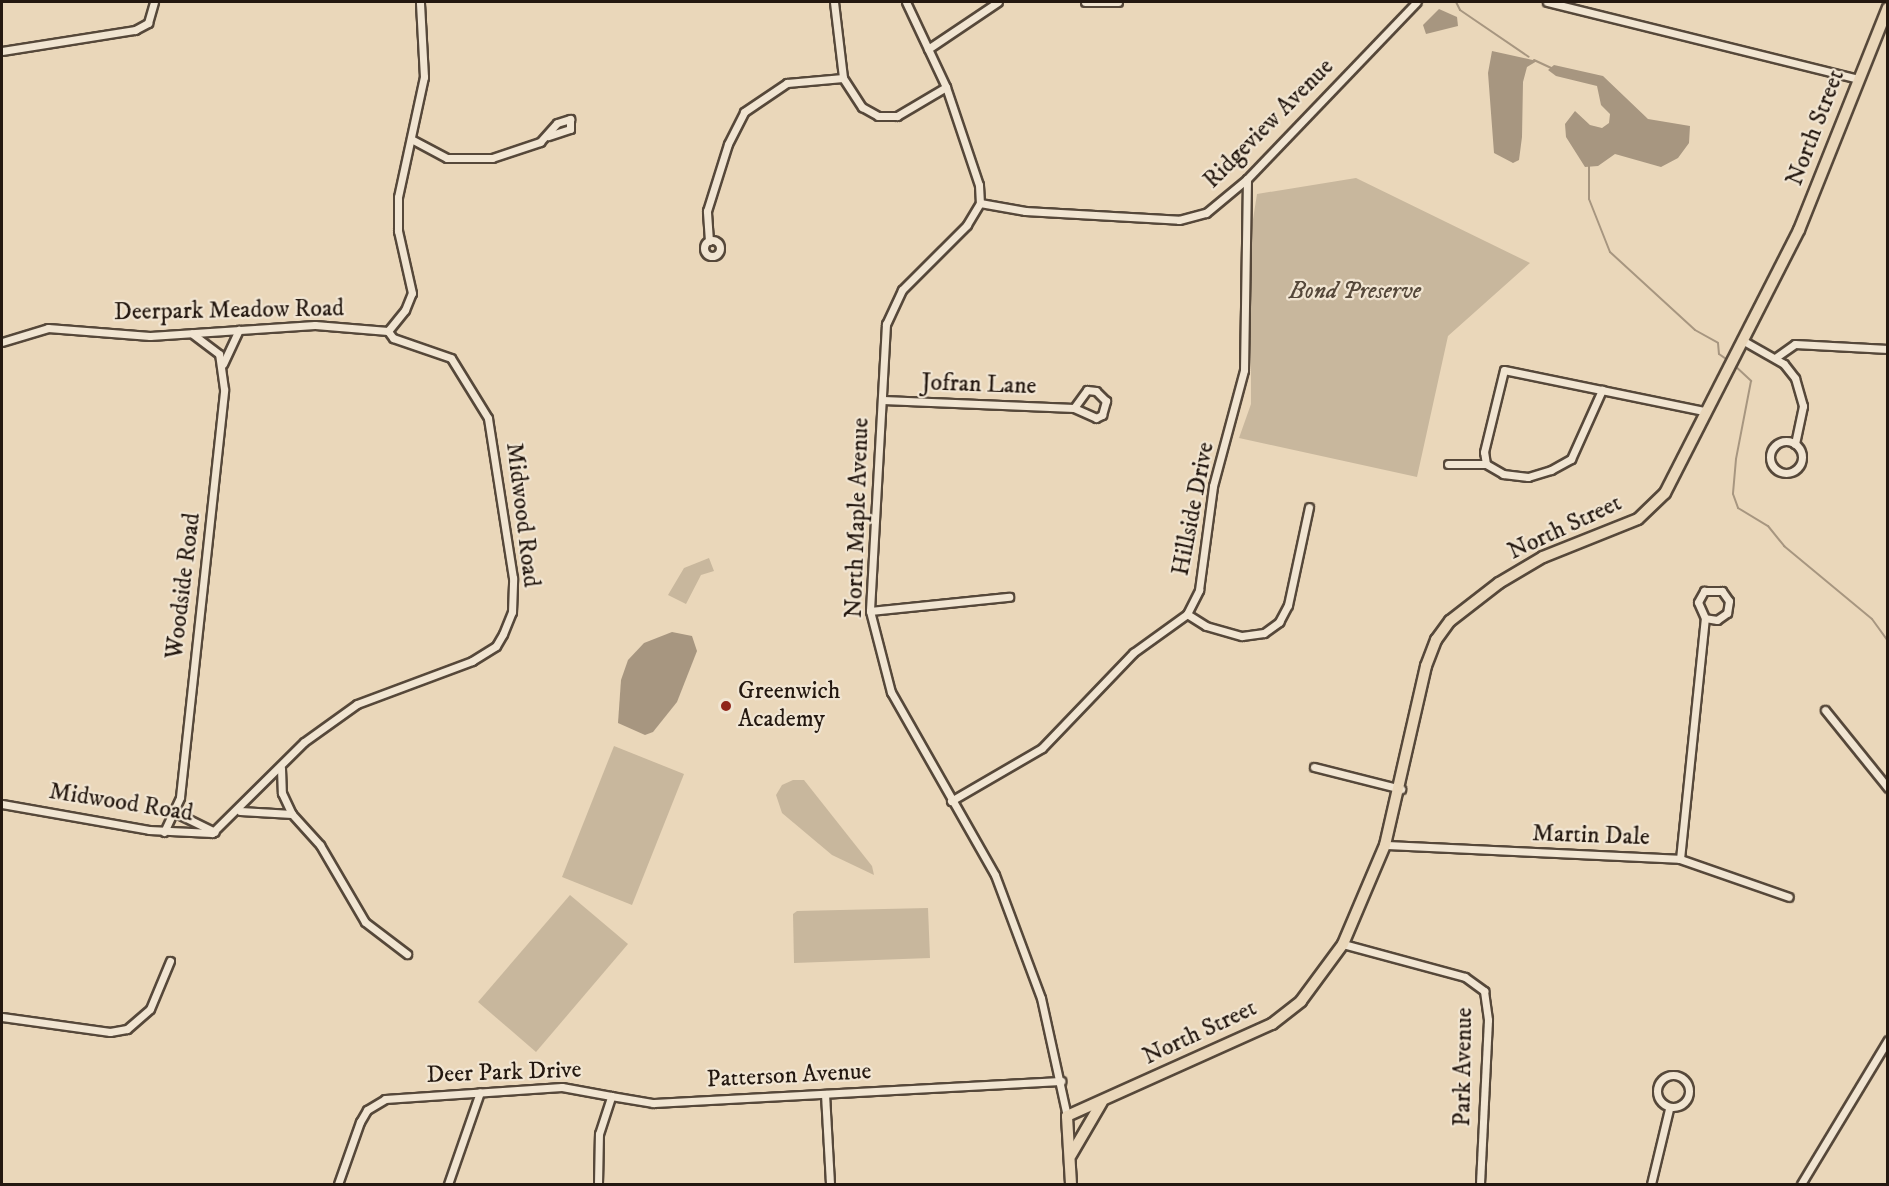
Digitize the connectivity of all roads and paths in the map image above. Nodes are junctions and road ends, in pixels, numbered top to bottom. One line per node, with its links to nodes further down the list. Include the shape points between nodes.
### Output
1 (154, 2): 12 (street, via 148,23 135,30)
2 (420, 2): 17 (street, via 424,77)
3 (834, 2): 13 (street)
4 (906, 2): 11 (street)
5 (998, 2): 11 (street)
6 (1084, 2): 7 (street)
7 (1118, 2)
8 (1418, 2): 18 (street, Ridgeview Avenue)
9 (1547, 2): 14 (street)
10 (1887, 8): 14 (main road, North Street)
11 (928, 49): 15 (street)
12 (2, 51)
13 (843, 78): 15 (street, via 862,107 878,116 897,116); 20 (street, via 787,83 744,112 728,144 707,211)
14 (1857, 79): 24 (main road, North Street, via 1799,231)
15 (946, 87): 19 (street, via 979,185)
16 (548, 136): 17 (street, via 526,149 472,160 437,156)
17 (413, 140): 22 (street, via 398,213 412,293 405,310)
18 (1247, 179): 19 (street, Ridgeview Avenue, via 1206,213 1179,220 1025,211); 39 (street, Hillside Drive, via 1244,370 1213,486 1199,590)
19 (980, 203): 30 (street, North Maple Avenue, via 967,225 902,290 892,306)
20 (709, 241)
21 (239, 329): 22 (street, Deerpark Meadow Road, via 315,325); 23 (street, Deerpark Meadow Road); 28 (street, Woodside Road)
22 (388, 331): 43 (street, Midwood Road, via 393,338 451,358 480,398 496,448 513,578 512,612 503,634 485,655 357,704 304,742)
23 (192, 334): 25 (street, Deerpark Meadow Road, via 48,328); 28 (street, via 219,354)
24 (1742, 340): 27 (street); 32 (main road, North Street)
25 (2, 342)
26 (1887, 349): 27 (street, via 1795,344)
27 (1775, 358): 33 (street, via 1790,370 1802,398)
28 (224, 364): 49 (street, Woodside Road, via 221,446)
29 (1602, 390): 32 (street); 35 (street, via 1572,459 1528,477 1503,474); 35 (street, via 1504,370 1484,452)
30 (883, 400): 31 (street, Jofran Lane); 38 (street, North Maple Avenue)
31 (1074, 408): 31 (street, Jofran Lane, via 1096,418 1102,415 1106,401 1096,391 1087,390)
32 (1704, 411): 45 (main road, North Street, via 1674,477 1638,519 1543,557 1490,589 1450,621 1436,640 1426,666)
33 (1795, 444): 33 (street, via 1775,445 1770,454 1774,469 1789,473 1798,468 1802,453)
34 (1448, 464): 35 (street)
35 (1486, 464)
36 (1309, 507): 39 (street, via 1287,605 1279,622 1263,633 1242,636 1206,626)
37 (1009, 597): 38 (street)
38 (870, 610): 46 (street, North Maple Avenue, via 891,692)
39 (1186, 614): 46 (street, Hillside Drive, via 1133,653 1042,748)
40 (1705, 618): 40 (street, via 1717,620 1727,613 1729,601 1722,591 1710,589 1700,596 1698,608); 54 (street)
41 (1825, 710): 44 (street)
42 (1314, 767): 45 (street)
43 (281, 768): 48 (street, Midwood Road); 50 (street, via 282,793)
44 (1887, 788)
45 (1401, 789): 53 (main road, North Street)
46 (951, 801): 61 (street, North Maple Avenue, via 995,875 1041,998)
47 (2, 804): 51 (street, Midwood Road)
48 (240, 811): 50 (street); 52 (street, Midwood Road)
49 (176, 813): 51 (street, Woodside Road); 52 (street)
50 (292, 814): 57 (street, via 320,845 364,922)
51 (164, 832): 52 (street, Midwood Road, via 199,836)
52 (214, 832)
53 (1385, 845): 54 (street, Martin Dale); 56 (main road, North Street)
54 (1680, 859): 55 (street, Martin Dale)
55 (1789, 897)
56 (1343, 944): 65 (main road, North Street, via 1301,1001 1272,1024); 74 (street, Park Avenue, via 1465,977 1484,991 1488,1020)
57 (407, 954)
58 (170, 961): 59 (street, via 150,1009 127,1029 110,1032)
59 (2, 1017)
60 (1887, 1040): 76 (street)
61 (1061, 1082): 63 (street, Patterson Avenue); 67 (street, North Maple Avenue)
62 (480, 1092): 64 (street, Deer Park Drive, via 562,1087); 69 (street, Deer Park Drive, via 397,1096 367,1110); 70 (street)
63 (825, 1094): 64 (street, Patterson Avenue, via 653,1103); 72 (street)
64 (611, 1096): 71 (street, via 599,1134)
65 (1103, 1101): 67 (main road, North Street); 68 (main road, via 1088,1120)
66 (1669, 1109): 66 (street, via 1688,1097 1687,1080 1679,1074 1663,1077 1659,1084 1659,1098); 75 (street)
67 (1067, 1116): 68 (main road)
68 (1070, 1158): 73 (main road)
69 (338, 1185)
70 (448, 1185)
71 (598, 1185)
72 (830, 1185)
73 (1071, 1185)
74 (1480, 1185)
75 (1651, 1185)
76 (1801, 1185)

